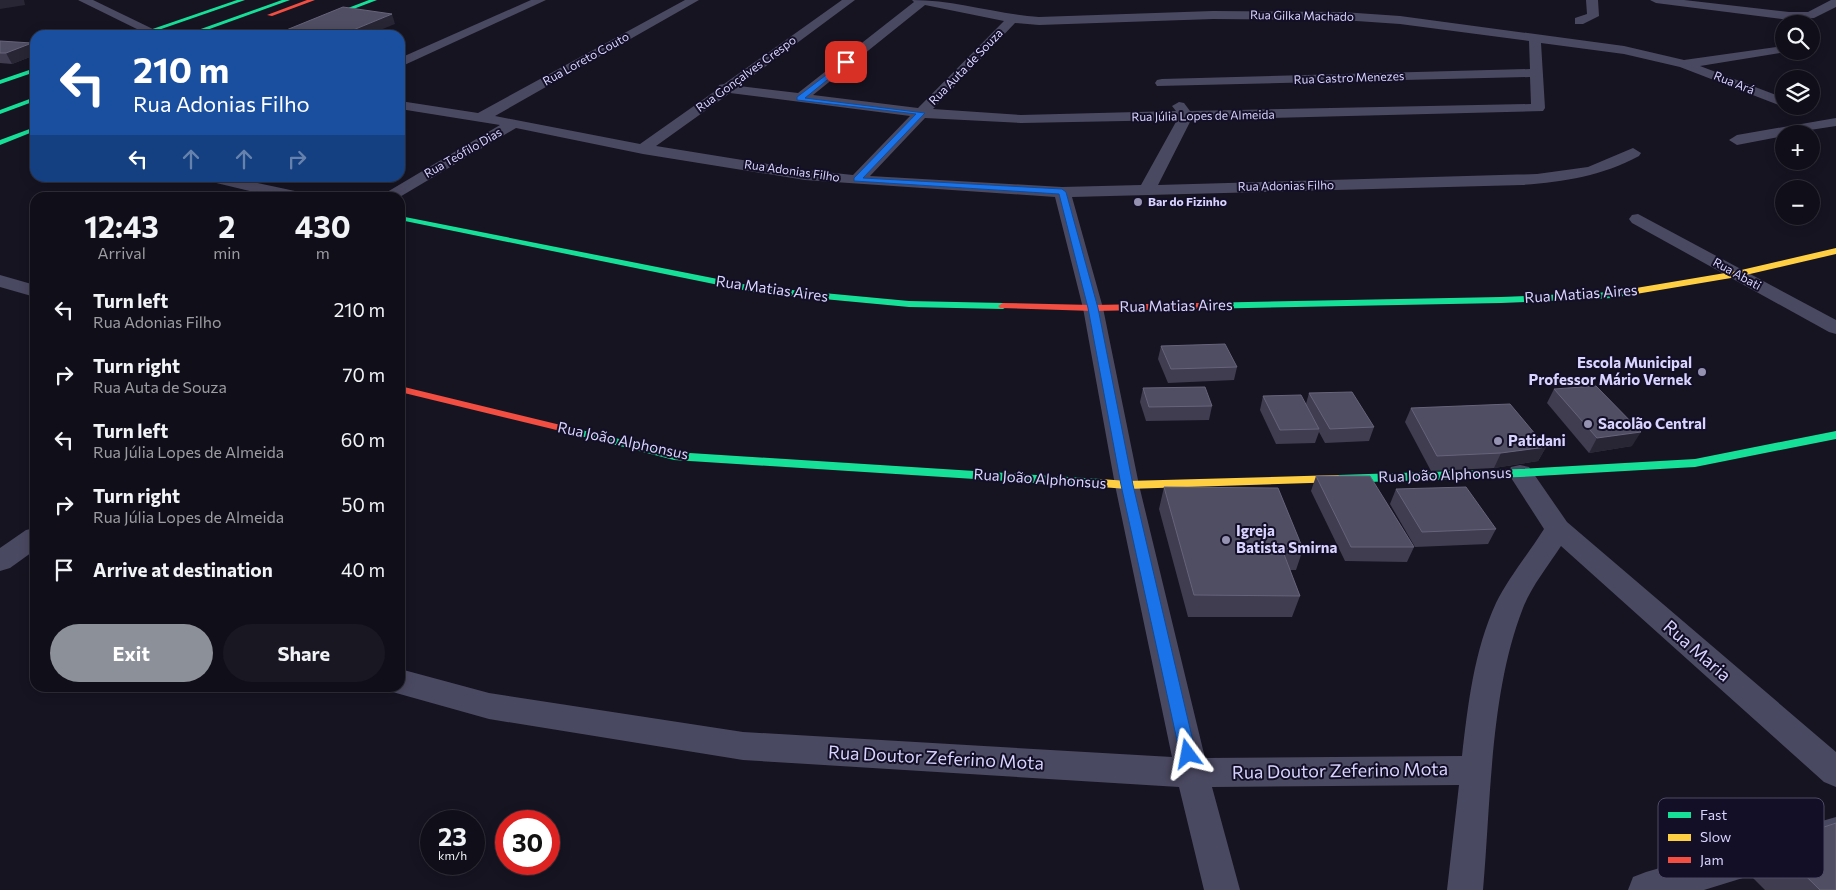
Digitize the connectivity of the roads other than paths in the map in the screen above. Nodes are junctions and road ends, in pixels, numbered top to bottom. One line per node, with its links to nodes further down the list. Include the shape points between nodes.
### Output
1 (84, 0): 17 (street)
2 (242, 0): 17 (main road)
3 (287, 0): 18 (main road)
4 (312, 0): 19 (main road)
5 (358, 0): 14 (main road)
6 (374, 0): 14 (main road)
7 (540, 0): 23 (street)
8 (692, 0): 39 (street, Rua Loreto Couto)
9 (849, 0): 28 (street, Rua Gonçalves Crespo)
10 (920, 0): 15 (street, Rua Gilka Machado); 30 (street)
11 (1592, 0): 16 (street, via 1592,16)
12 (1656, 0): 13 (street, via 1810,16)
13 (1836, 2)
14 (324, 19): 20 (main road)
15 (1012, 19): 21 (street, Rua Gilka Machado, via 1342,16); 36 (street, Rua Auta de Souza)
16 (1579, 21)
17 (151, 30)
18 (201, 30)
19 (228, 30)
20 (294, 30)
21 (1535, 38): 24 (street, Rua Gilka Machado, via 1624,50); 26 (street, Rua Júlia Lopes de Almeida)
22 (1775, 50): 24 (street)
23 (405, 61)
24 (1684, 64): 31 (street, Rua Ará)
25 (30, 72): 27 (main road)
26 (1536, 72): 38 (street, Rua Júlia Lopes de Almeida, via 1538,108); 38 (street, Rua Castro Menezes, via 1162,83)
27 (0, 82)
28 (724, 88): 30 (street, Rua Júlia Lopes de Almeida); 45 (street, Rua Gonçalves Crespo)
29 (30, 90): 32 (main road)
30 (799, 99): 36 (street, Rua Júlia Lopes de Almeida)
31 (1775, 99)
32 (0, 100)
33 (30, 101): 35 (main road)
34 (405, 105): 39 (street, Rua Adonias Filho)
35 (0, 112)
36 (921, 113): 38 (street, Rua Júlia Lopes de Almeida, via 1021,119); 47 (street, Rua Auta de Souza)
37 (1813, 115): 41 (street)
38 (1186, 116): 49 (street)
39 (480, 118): 40 (street, Rua Adonias Filho)
40 (514, 123): 45 (street, Rua Adonias Filho); 51 (street, Rua Teófilo Dias)
41 (1835, 123): 43 (street)
42 (30, 134): 44 (main road)
43 (1737, 140)
44 (0, 143)
45 (643, 148): 47 (street, Rua Adonias Filho, via 805,175)
46 (1633, 153): 49 (street, Rua Adonias Filho, via 1598,170 1575,176 1531,180)
47 (857, 180): 52 (street, Rua Adonias Filho)
48 (232, 182): 50 (street)
49 (1147, 190): 52 (street, Rua Adonias Filho)
50 (276, 192)
51 (395, 192)
52 (1062, 192): 59 (street)
53 (405, 219): 59 (main road, Rua Matias Aires, via 758,290 909,304)
54 (1638, 219): 56 (street, Rua Abati)
55 (1836, 251): 56 (main road, Rua Matias Aires)
56 (1737, 274): 59 (main road, Rua Matias Aires, via 1613,295); 60 (street, Rua Abati)
57 (0, 281): 58 (street)
58 (30, 290)
59 (1093, 308): 64 (street)
60 (1836, 328)
61 (405, 390): 64 (main road, Rua João Alphonsus, via 674,456)
62 (1836, 435): 63 (main road, Rua João Alphonsus, via 1695,463)
63 (1520, 473): 64 (main road, Rua João Alphonsus); 65 (street, Rua Maria)
64 (1127, 485): 71 (street)
65 (1558, 529): 69 (street, via 1510,604 1492,657 1483,704); 70 (street, Rua Maria)
66 (23, 542): 67 (street)
67 (0, 561)
68 (405, 683): 71 (street, Rua Doutor Zeferino Mota, via 489,706 743,746)
69 (1477, 770): 71 (street, Rua Doutor Zeferino Mota); 76 (street)
70 (1836, 772)
71 (1192, 773): 75 (street)
72 (1836, 833): 73 (street)
73 (1824, 837)
74 (1686, 878): 77 (street)
75 (1222, 890)
76 (1465, 890)
77 (1646, 890)

